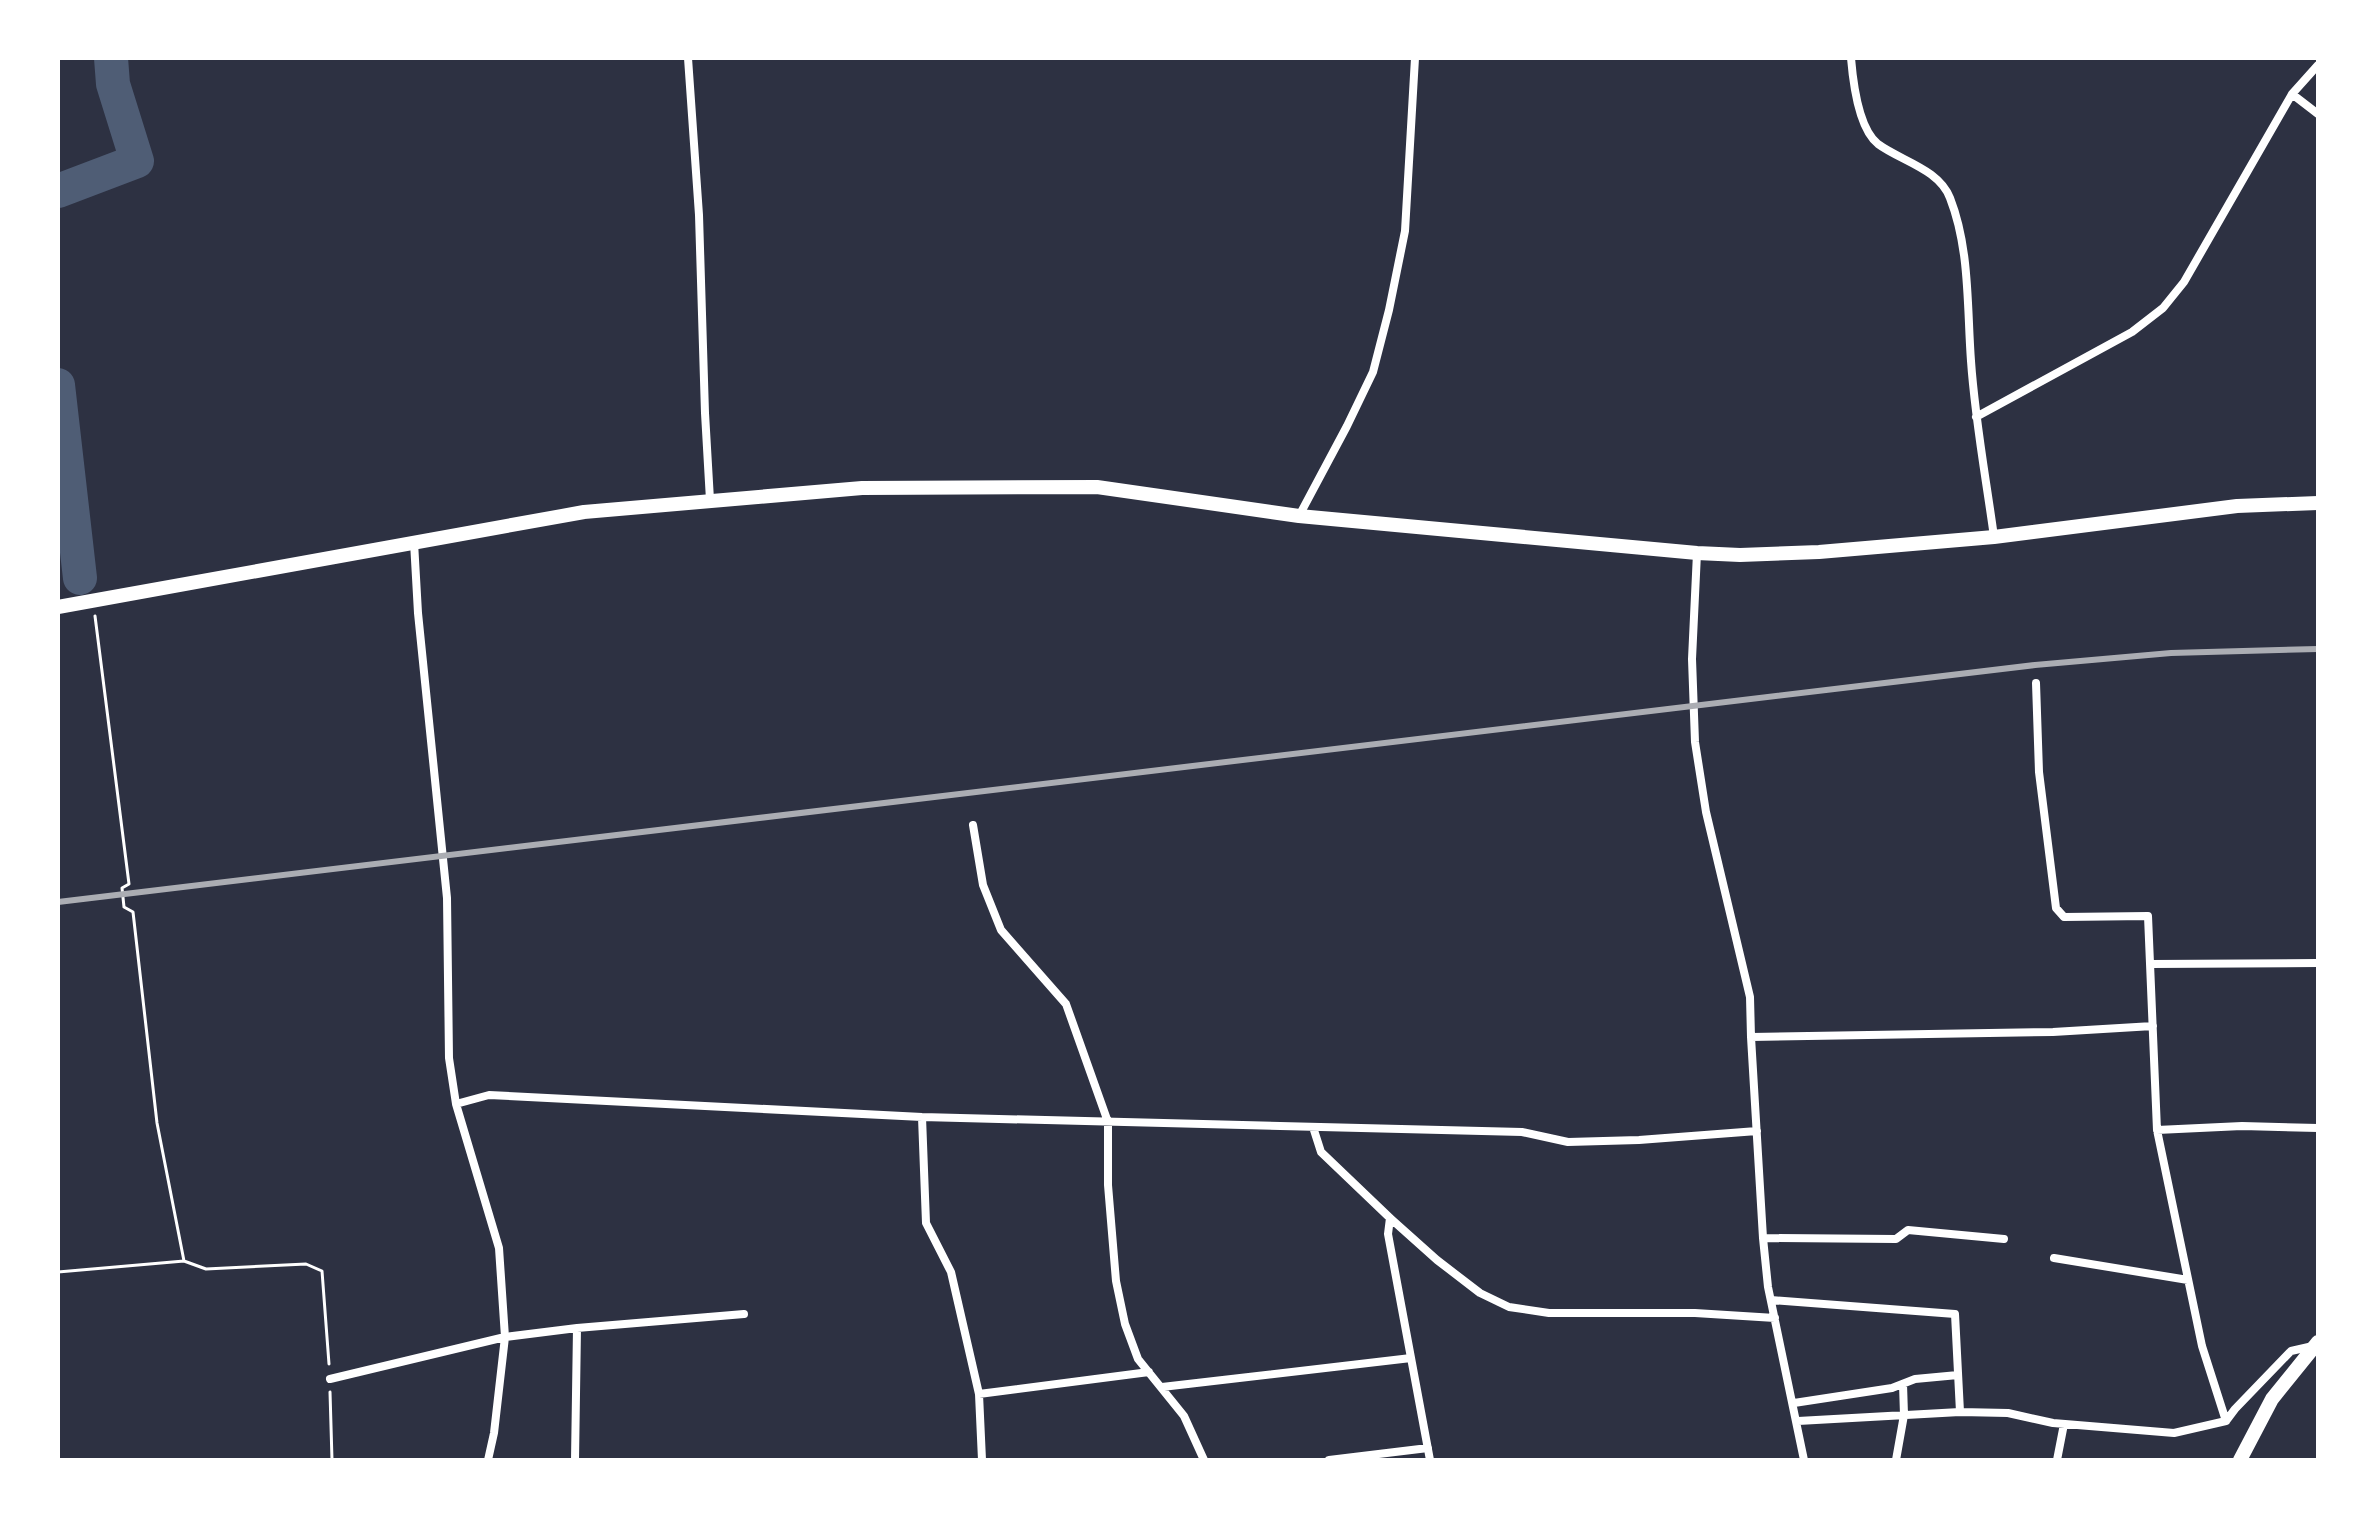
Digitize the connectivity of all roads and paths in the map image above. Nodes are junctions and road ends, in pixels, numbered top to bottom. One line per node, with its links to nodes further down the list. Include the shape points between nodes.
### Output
1 (688, 58): 8 (street)
2 (1415, 58): 10 (street, via 1405,231 1389,310 1373,372)
3 (1851, 58): 7 (street, via 1864,124 1876,143 1934,177 1954,206 1967,288)
4 (2318, 65): 5 (street)
5 (2292, 94): 6 (street); 7 (street, via 2184,282 2163,308 2132,332)
6 (2318, 114)
7 (1976, 417): 11 (street)
8 (710, 500): 10 (main road, via 862,488 1097,487); 12 (main road, via 584,512)
9 (2318, 503): 11 (main road, via 2237,506)
10 (1299, 516): 13 (main road)
11 (1994, 537): 13 (main road, via 1819,552)
12 (414, 542): 14 (main road); 22 (street, via 447,898 449,1058)
13 (1697, 553): 21 (street, via 1695,742 1706,812 1750,997)
14 (93, 601): 15 (main road); 33 (path, via 129,884 122,888 124,907 133,912 157,1123)
15 (58, 607)
16 (2036, 683): 19 (street, via 2039,772 2056,908 2064,917 2148,916)
17 (973, 825): 24 (street, via 983,885 1001,930 1066,1004)
18 (2318, 963): 19 (street)
19 (2151, 964): 20 (street)
20 (2153, 1026): 21 (street); 27 (street)
21 (1751, 1037): 28 (street)
22 (456, 1104): 23 (street, via 489,1095); 40 (street, via 499,1248)
23 (922, 1117): 24 (street); 48 (street, via 926,1223 951,1272)
24 (1108, 1122): 25 (street); 43 (street, via 1116,1281 1125,1324 1138,1359)
25 (1313, 1127): 28 (street, via 1522,1132 1568,1142); 29 (street, via 1321,1152)
26 (2318, 1128): 27 (street)
27 (2157, 1130): 35 (street)
28 (1757, 1131): 30 (street)
29 (1390, 1218): 38 (street, via 1480,1293 1509,1307 1549,1313); 42 (street, via 1388,1234)
30 (1763, 1238): 31 (street, via 1896,1239 1908,1230); 36 (street)
31 (2004, 1239)
32 (2054, 1258): 35 (street)
33 (184, 1261): 34 (path); 45 (path, via 206,1269 306,1264 322,1271)
34 (58, 1272)
35 (2188, 1280): 53 (street)
36 (1771, 1300): 38 (street); 44 (street, via 1955,1314)
37 (744, 1314): 39 (street)
38 (1775, 1318): 49 (street)
39 (577, 1328): 40 (street); 58 (street)
40 (505, 1337): 45 (street); 57 (street)
41 (2316, 1344): 53 (street, via 2291,1351); 66 (main road, via 2272,1399)
42 (1411, 1358): 47 (street); 55 (street)
43 (1149, 1372): 47 (street); 48 (street)
44 (1958, 1375): 46 (street); 50 (street)
45 (330, 1379): 56 (path)
46 (1903, 1384): 49 (street); 51 (street)
47 (1162, 1387): 60 (street, via 1184,1416)
48 (979, 1394): 59 (street)
49 (1794, 1403): 52 (street)
50 (1960, 1412): 51 (street); 54 (street, via 2008,1413)
51 (1904, 1415): 52 (street); 64 (street)
52 (1798, 1421): 63 (street)
53 (2226, 1421): 54 (street, via 2174,1433)
54 (2064, 1424): 65 (street)
55 (1428, 1448): 61 (street); 62 (street)
56 (332, 1460)
57 (488, 1460)
58 (575, 1460)
59 (982, 1460)
60 (1204, 1460)
61 (1329, 1460)
62 (1430, 1460)
63 (1804, 1460)
64 (1896, 1460)
65 (2057, 1460)
66 (2240, 1460)

